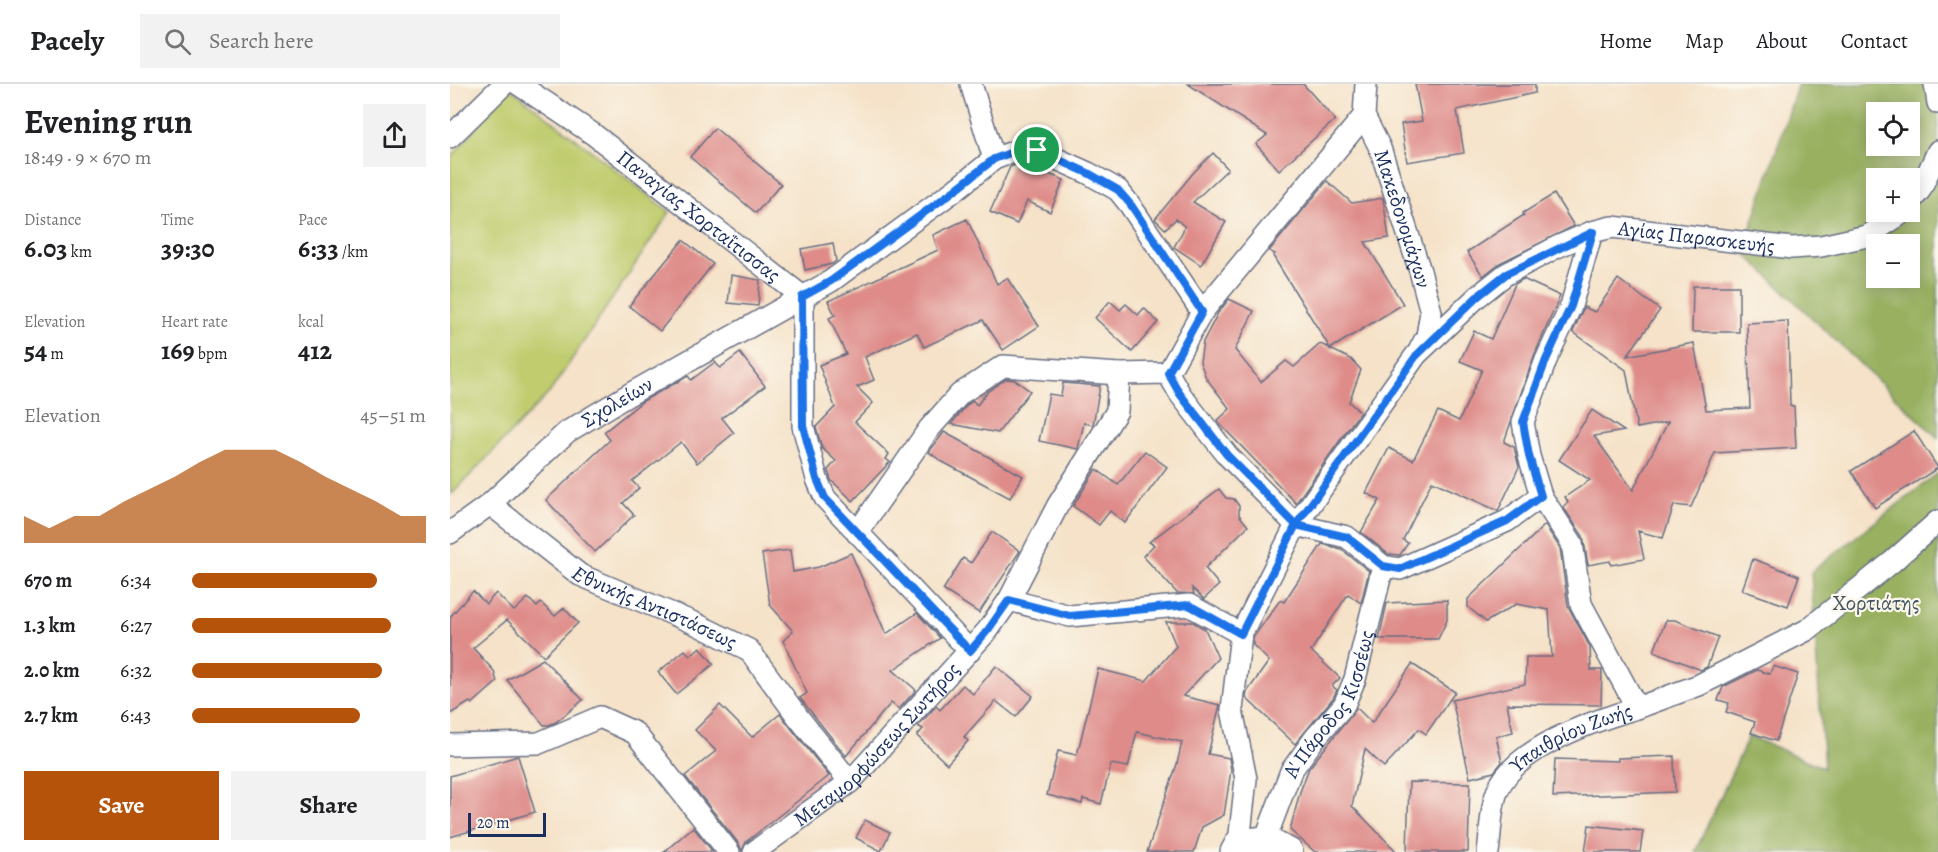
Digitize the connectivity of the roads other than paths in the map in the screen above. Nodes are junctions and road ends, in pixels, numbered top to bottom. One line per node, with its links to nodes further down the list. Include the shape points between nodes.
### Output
1 (504, 84): 8 (street)
2 (518, 84): 14 (street, Παναγίας Χορταΐτισσας, via 593,134)
3 (971, 84): 10 (street)
4 (1366, 84): 7 (street)
5 (1935, 84): 6 (street)
6 (1938, 103)
7 (1364, 116): 15 (street); 16 (street, Μακεδονομάχων, via 1380,148 1431,312 1427,336)
8 (450, 137)
9 (1938, 151): 11 (street)
10 (994, 159): 14 (street, Σχολείων, via 831,281); 15 (street, via 1018,150 1037,150 1118,190)
11 (1920, 190)
12 (1889, 222): 13 (street, Αγίας Παρασκευής, via 1867,236 1792,248 1612,227)
13 (1593, 232): 16 (street, Αγίας Παρασκευής, via 1506,274); 19 (street, Υπαιθρίου Ζωής, via 1571,306 1523,422)
14 (802, 297): 20 (street, Σχολείων, via 567,432); 23 (street, via 803,426 825,498)
15 (1202, 312): 17 (street)
16 (1416, 356): 22 (street, Αγίας Παρασκευής)
17 (1168, 373): 18 (street); 22 (street, via 1227,455)
18 (1119, 374): 23 (street, via 1003,366 960,394 929,429); 26 (street, Μεταμορφώσεως Σωτήρος, via 1117,411 1058,505)
19 (1541, 496): 25 (street, via 1507,521 1400,569); 29 (street, Υπαιθρίου Ζωής, via 1572,543 1581,604)
20 (490, 504): 24 (street, Σχολείων); 31 (street, Εθνικής Αντιστάσεως, via 580,575 749,650)
21 (1938, 520): 29 (street, via 1807,630 1699,685)
22 (1296, 525): 25 (street, via 1347,537); 27 (street, Αγίας Παρασκευής)
23 (857, 533): 28 (street)
24 (450, 534)
25 (1383, 566): 32 (street, Α' Πάροδος Κισσέως, via 1355,679 1344,705 1292,771)
26 (1009, 600): 27 (street, via 1070,616 1189,605); 28 (street, Μεταμορφώσεως Σωτήρος)
27 (1241, 634): 33 (street, Αγίας Παρασκευής, via 1232,710 1246,779)
28 (970, 651): 31 (street, Μεταμορφώσεως Σωτήρος)
29 (1637, 708): 36 (street, Υπαιθρίου Ζωής, via 1605,717 1539,747 1523,759 1497,793)
30 (450, 745): 34 (street, via 539,743 600,717 635,733)
31 (850, 782): 35 (street, Μεταμορφώσεως Σωτήρος)
32 (1277, 846): 33 (street)
33 (1237, 848)
34 (729, 852)
35 (754, 852)
36 (1488, 852)

